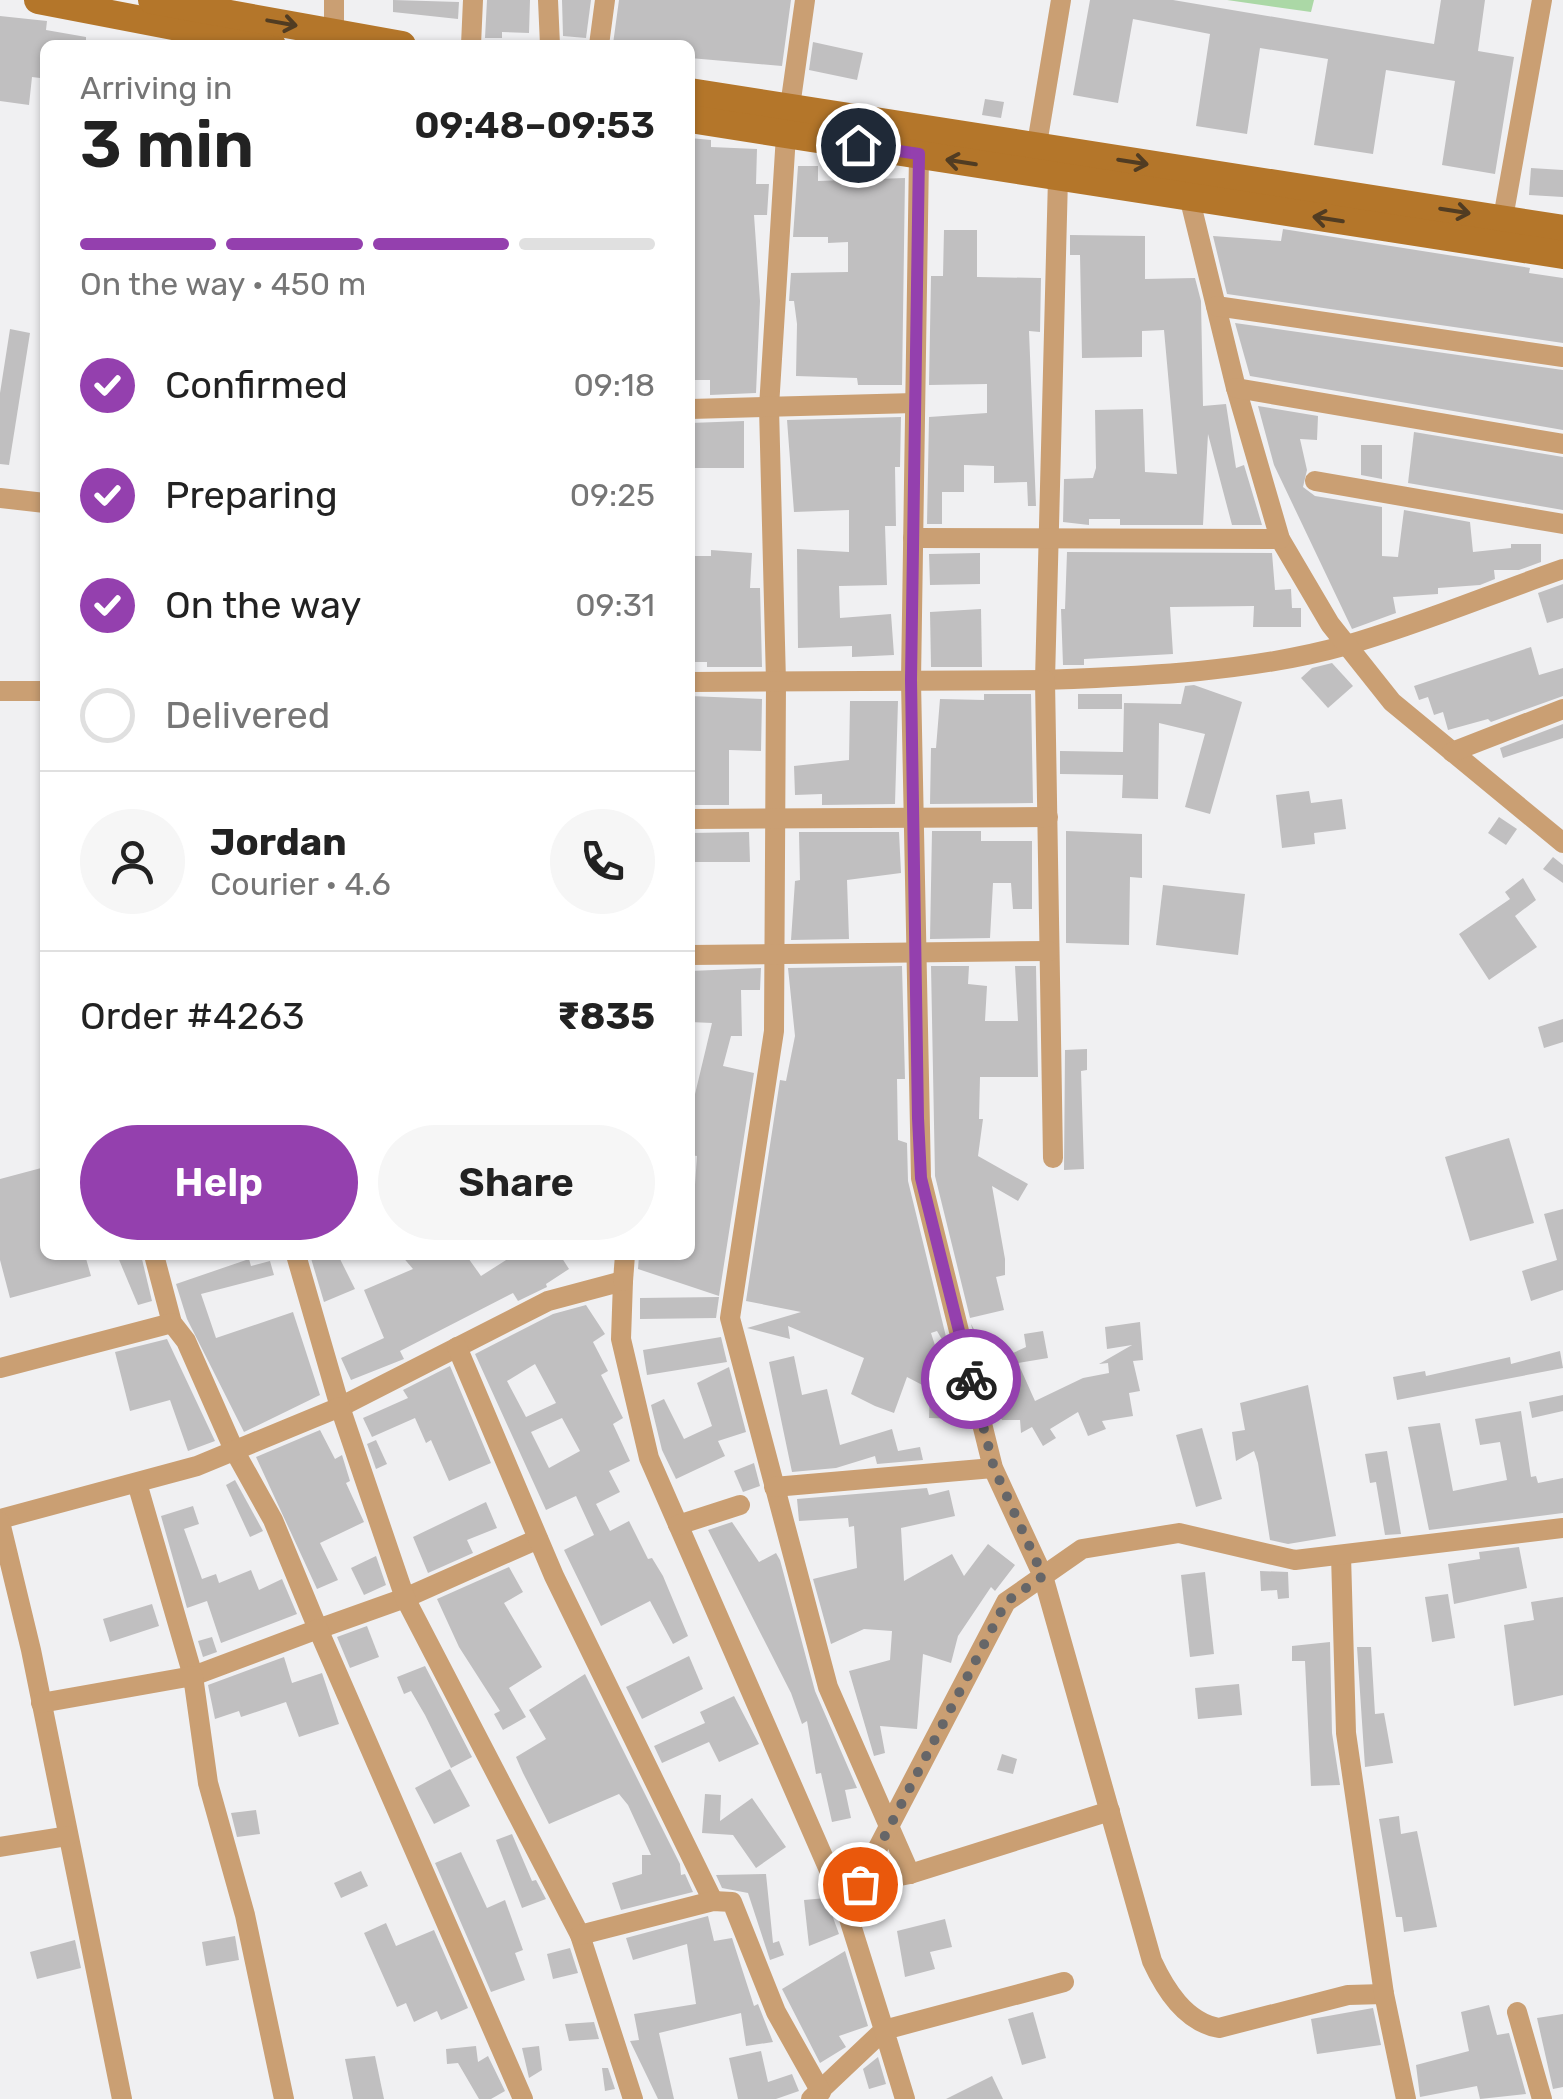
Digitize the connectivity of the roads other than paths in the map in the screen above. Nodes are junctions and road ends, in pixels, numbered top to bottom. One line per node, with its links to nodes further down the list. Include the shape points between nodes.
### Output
1 (38, 0): 10 (main road)
2 (152, 0): 10 (main road)
3 (334, 0): 11 (street)
4 (473, 0): 14 (street)
5 (548, 0): 15 (street)
6 (605, 0): 16 (street)
7 (805, 0): 19 (street)
8 (1061, 0): 21 (street)
9 (1542, 0): 23 (street)
10 (199, 21): 11 (main road, one-way to 11); 12 (main road)
11 (334, 32): 13 (main road)
12 (257, 40)
13 (376, 40)
14 (471, 40)
15 (550, 40)
16 (600, 40)
17 (695, 93): 19 (main road)
18 (695, 119): 19 (main road)
19 (789, 121): 20 (main road); 21 (main road); 30 (street)
20 (919, 154): 21 (main road, one-way to 20); 29 (street)
21 (1042, 166): 22 (main road); 37 (street)
22 (1187, 184): 23 (main road, one-way to 23); 25 (main road, one-way to 22); 26 (street)
23 (1503, 218): 24 (main road)
24 (1563, 228)
25 (1563, 255)
26 (1216, 306): 27 (street); 28 (street)
27 (1563, 358)
28 (1236, 388): 32 (street); 39 (street)
29 (914, 403): 30 (street); 38 (street)
30 (772, 407): 31 (street); 45 (street)
31 (695, 409)
32 (1563, 444)
33 (1315, 481): 36 (street)
34 (0, 498): 35 (street)
35 (40, 503)
36 (1563, 524)
37 (1046, 537): 38 (street); 39 (street); 43 (street)
38 (913, 538): 42 (street)
39 (1280, 539): 41 (street)
40 (1563, 569): 41 (street)
41 (1346, 645): 43 (street, via 1134,676); 49 (street, via 1392,702)
42 (911, 680): 43 (street); 45 (street); 52 (street)
43 (1045, 680): 50 (street)
44 (695, 682): 45 (street)
45 (776, 682): 53 (street)
46 (0, 691): 47 (street)
47 (40, 691)
48 (1563, 708): 49 (street)
49 (1452, 752): 54 (street)
50 (1048, 817): 52 (street); 56 (street)
51 (695, 819): 53 (street)
52 (912, 820): 53 (street); 55 (street)
53 (774, 821): 57 (street)
54 (1563, 844)
55 (916, 950): 56 (street); 57 (street); 69 (street, via 921,1178)
56 (1049, 951): 59 (street)
57 (773, 955): 58 (street); 71 (street, via 774,1031 730,1318)
58 (695, 956)
59 (1053, 1158)
60 (155, 1260): 64 (street)
61 (297, 1260): 67 (street)
62 (625, 1260): 63 (street)
63 (623, 1281): 65 (street, via 548,1301); 74 (street, via 621,1338 649,1458)
64 (172, 1323): 66 (street); 68 (street)
65 (457, 1347): 67 (street); 76 (street)
66 (0, 1368)
67 (340, 1407): 68 (street); 79 (street)
68 (234, 1450): 70 (street); 80 (street, via 273,1520)
69 (983, 1469): 71 (street); 78 (street)
70 (137, 1483): 73 (street); 81 (street)
71 (774, 1487): 84 (street, via 828,1686)
72 (740, 1504): 74 (street)
73 (0, 1520): 82 (street)
74 (678, 1525): 90 (street)
75 (1563, 1528): 77 (street)
76 (538, 1539): 79 (street); 89 (street)
77 (1340, 1554): 78 (street, via 1296,1560 1179,1533 1082,1550); 93 (street, via 1346,1733)
78 (1043, 1576): 83 (street); 84 (street, via 1006,1602)
79 (406, 1598): 80 (street); 91 (street)
80 (318, 1629): 81 (street); 99 (street)
81 (193, 1676): 82 (street); 98 (street, via 208,1783 245,1915)
82 (41, 1703): 85 (street)
83 (1110, 1811): 87 (street); 93 (street, via 1168,1996 1209,2026 1348,1995)
84 (890, 1824): 87 (street); 88 (street)
85 (68, 1836): 86 (street); 97 (street)
86 (0, 1846)
87 (910, 1874): 88 (street)
88 (860, 1884): 90 (street)
89 (713, 1901): 91 (street); 96 (street, via 732,1902)
90 (846, 1909): 95 (street)
91 (580, 1935): 100 (street)
92 (1064, 1982): 95 (street)
93 (1384, 1994): 102 (street)
94 (1517, 2012): 103 (street)
95 (884, 2030): 96 (street); 101 (street)
96 (816, 2096)
97 (122, 2099)
98 (284, 2099)
99 (523, 2099)
100 (634, 2099)
101 (906, 2099)
102 (1406, 2099)
103 (1542, 2099)

